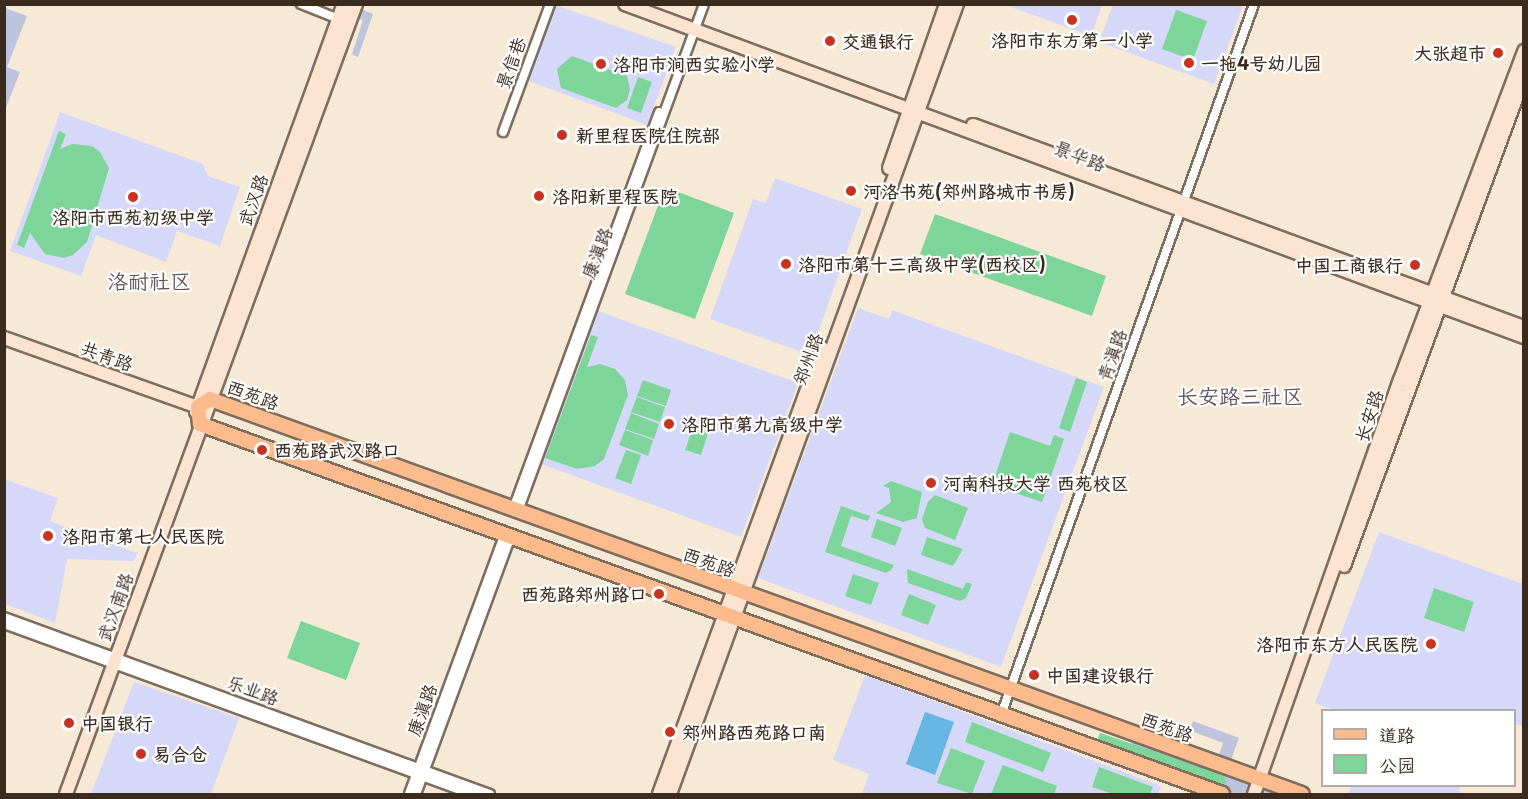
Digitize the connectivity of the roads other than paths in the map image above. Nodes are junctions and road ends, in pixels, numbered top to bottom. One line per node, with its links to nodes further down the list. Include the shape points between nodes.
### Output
1 (300, 4): 12 (street)
2 (344, 4): 12 (main road, 武汉路)
3 (356, 4): 12 (main road, 武汉路)
4 (550, 4): 17 (street, 景信巷)
5 (625, 4): 13 (main road, 景华路)
6 (645, 4): 13 (main road, 景华路)
7 (699, 4): 13 (street, 康滇路)
8 (704, 4): 13 (street, 康滇路)
9 (946, 4): 16 (main road, 郑州路)
10 (957, 4): 16 (main road, 郑州路)
11 (1254, 4): 18 (street, 青滇路)
12 (344, 21): 23 (main road, 武汉路); 24 (main road, 武汉路)
13 (693, 26): 16 (main road, 景华路); 26 (street, 康滇路)
14 (1524, 51): 19 (main road, 长安路)
15 (1524, 77): 19 (main road, 长安路)
16 (916, 108): 18 (main road, 景华路); 28 (main road, 郑州路)
17 (503, 132)
18 (1181, 207): 19 (main road, 景华路); 33 (street, 青滇路)
19 (1437, 300): 20 (main road, 景华路); 21 (main road, 景华路); 36 (main road, 长安路)
20 (1524, 327)
21 (1524, 337)
22 (4, 338): 24 (main road, 共青路)
23 (210, 399): 24 (main road, 西苑路); 25 (main road, 武汉南路); 26 (main road, 西苑路)
24 (198, 407): 25 (main road); 32 (main road, 武汉南路)
25 (200, 424): 27 (main road); 32 (main road, 武汉南路)
26 (516, 510): 28 (main road, 西苑路)
27 (507, 537): 29 (main road); 35 (street, 康滇路)
28 (738, 591): 29 (main road, 郑州路); 33 (main road, 西苑路)
29 (730, 615): 34 (main road); 43 (main road, 郑州路); 44 (main road, 郑州路)
30 (4, 617): 32 (street, 乐业路)
31 (4, 624): 32 (street, 乐业路)
32 (112, 659): 35 (street, 乐业路); 37 (main road, 武汉南路); 38 (main road, 武汉南路)
33 (1011, 690): 34 (street, 青滇路); 36 (main road, 西苑路)
34 (1001, 716): 45 (main road)
35 (420, 772): 39 (street, 康滇路); 40 (street, 康滇路); 41 (street, 乐业路); 42 (street, 乐业路)
36 (1262, 780): 46 (main road, 长安路); 47 (main road, 西苑路)
37 (58, 795)
38 (66, 795)
39 (409, 795)
40 (416, 795)
41 (471, 795)
42 (490, 795)
43 (659, 795)
44 (670, 795)
45 (1222, 795)
46 (1256, 795)
47 (1302, 795)

